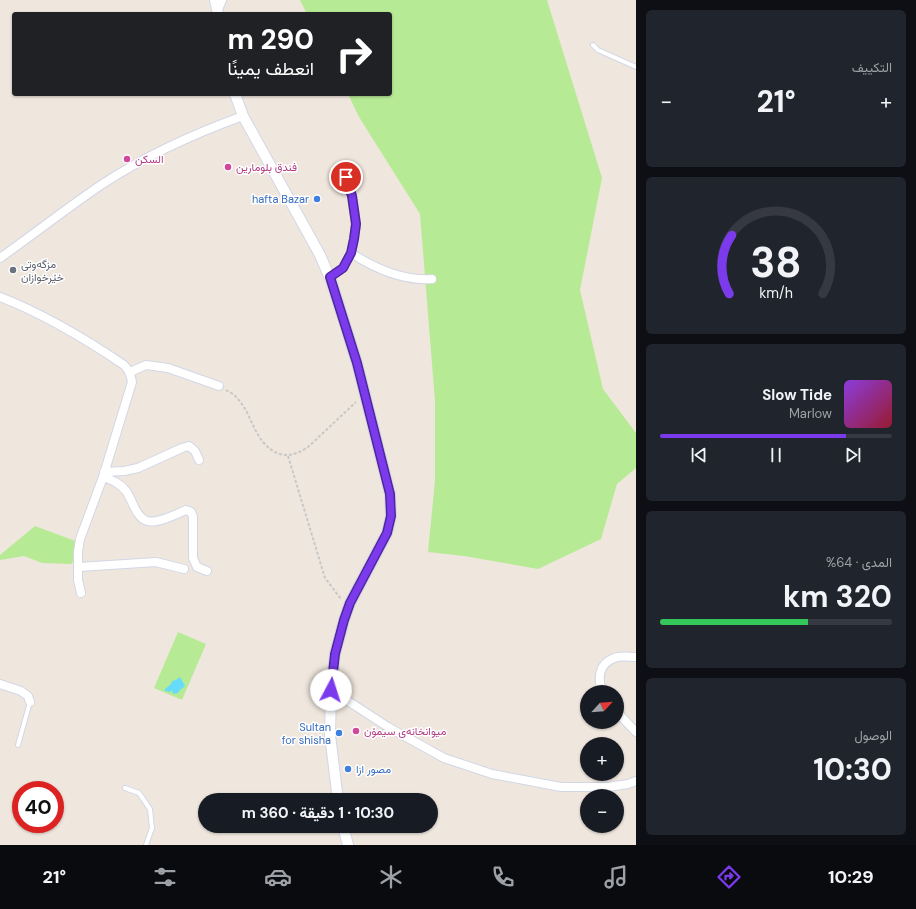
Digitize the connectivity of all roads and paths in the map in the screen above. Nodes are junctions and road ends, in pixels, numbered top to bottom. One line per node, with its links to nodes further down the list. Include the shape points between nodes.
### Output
1 (215, 0): 3 (street)
2 (222, 0): 4 (street)
3 (218, 12)
4 (218, 12)
5 (593, 45): 6 (lane, via 598,50)
6 (636, 67)
7 (236, 96): 8 (street)
8 (243, 116): 11 (street, via 188,137 138,163 102,185); 12 (street, via 320,254)
9 (346, 177): 10 (street, via 356,224)
10 (351, 253): 12 (street, via 343,268); 13 (street, via 363,261 393,273 423,280)
11 (0, 258)
12 (330, 277): 17 (street)
13 (432, 279)
14 (0, 296): 15 (street, via 37,312 75,333 124,365)
15 (130, 372): 16 (street, via 146,365 168,368); 20 (street, via 132,382)
16 (219, 386): 18 (path, via 236,396 267,448)
17 (364, 394): 18 (path, via 307,448 298,454); 25 (street, via 390,494 391,516 387,533)
18 (288, 456): 25 (path, via 325,578 340,599)
19 (199, 460): 20 (street, via 189,446 138,468)
20 (103, 474): 21 (street, via 80,539); 23 (street, via 126,491 141,517 147,521 158,521 186,510 191,512 194,558 197,567)
21 (79, 567): 22 (street, via 156,562); 24 (street)
22 (184, 569)
23 (207, 571)
24 (81, 593)
25 (350, 603): 29 (street, via 338,643)
26 (636, 657): 28 (street, via 614,658 605,664 600,671)
27 (0, 684): 30 (street, via 21,691 28,696)
28 (600, 685)
29 (331, 690): 34 (street, via 388,727 444,758 492,774 561,787 608,787); 36 (street, via 330,735)
30 (30, 702): 33 (lane)
31 (624, 719): 32 (street)
32 (636, 732)
33 (18, 745)
34 (636, 781)
35 (125, 788): 38 (lane, via 139,793 150,809 152,828)
36 (337, 793)
37 (345, 833): 39 (street)
38 (146, 845)
39 (348, 845)

